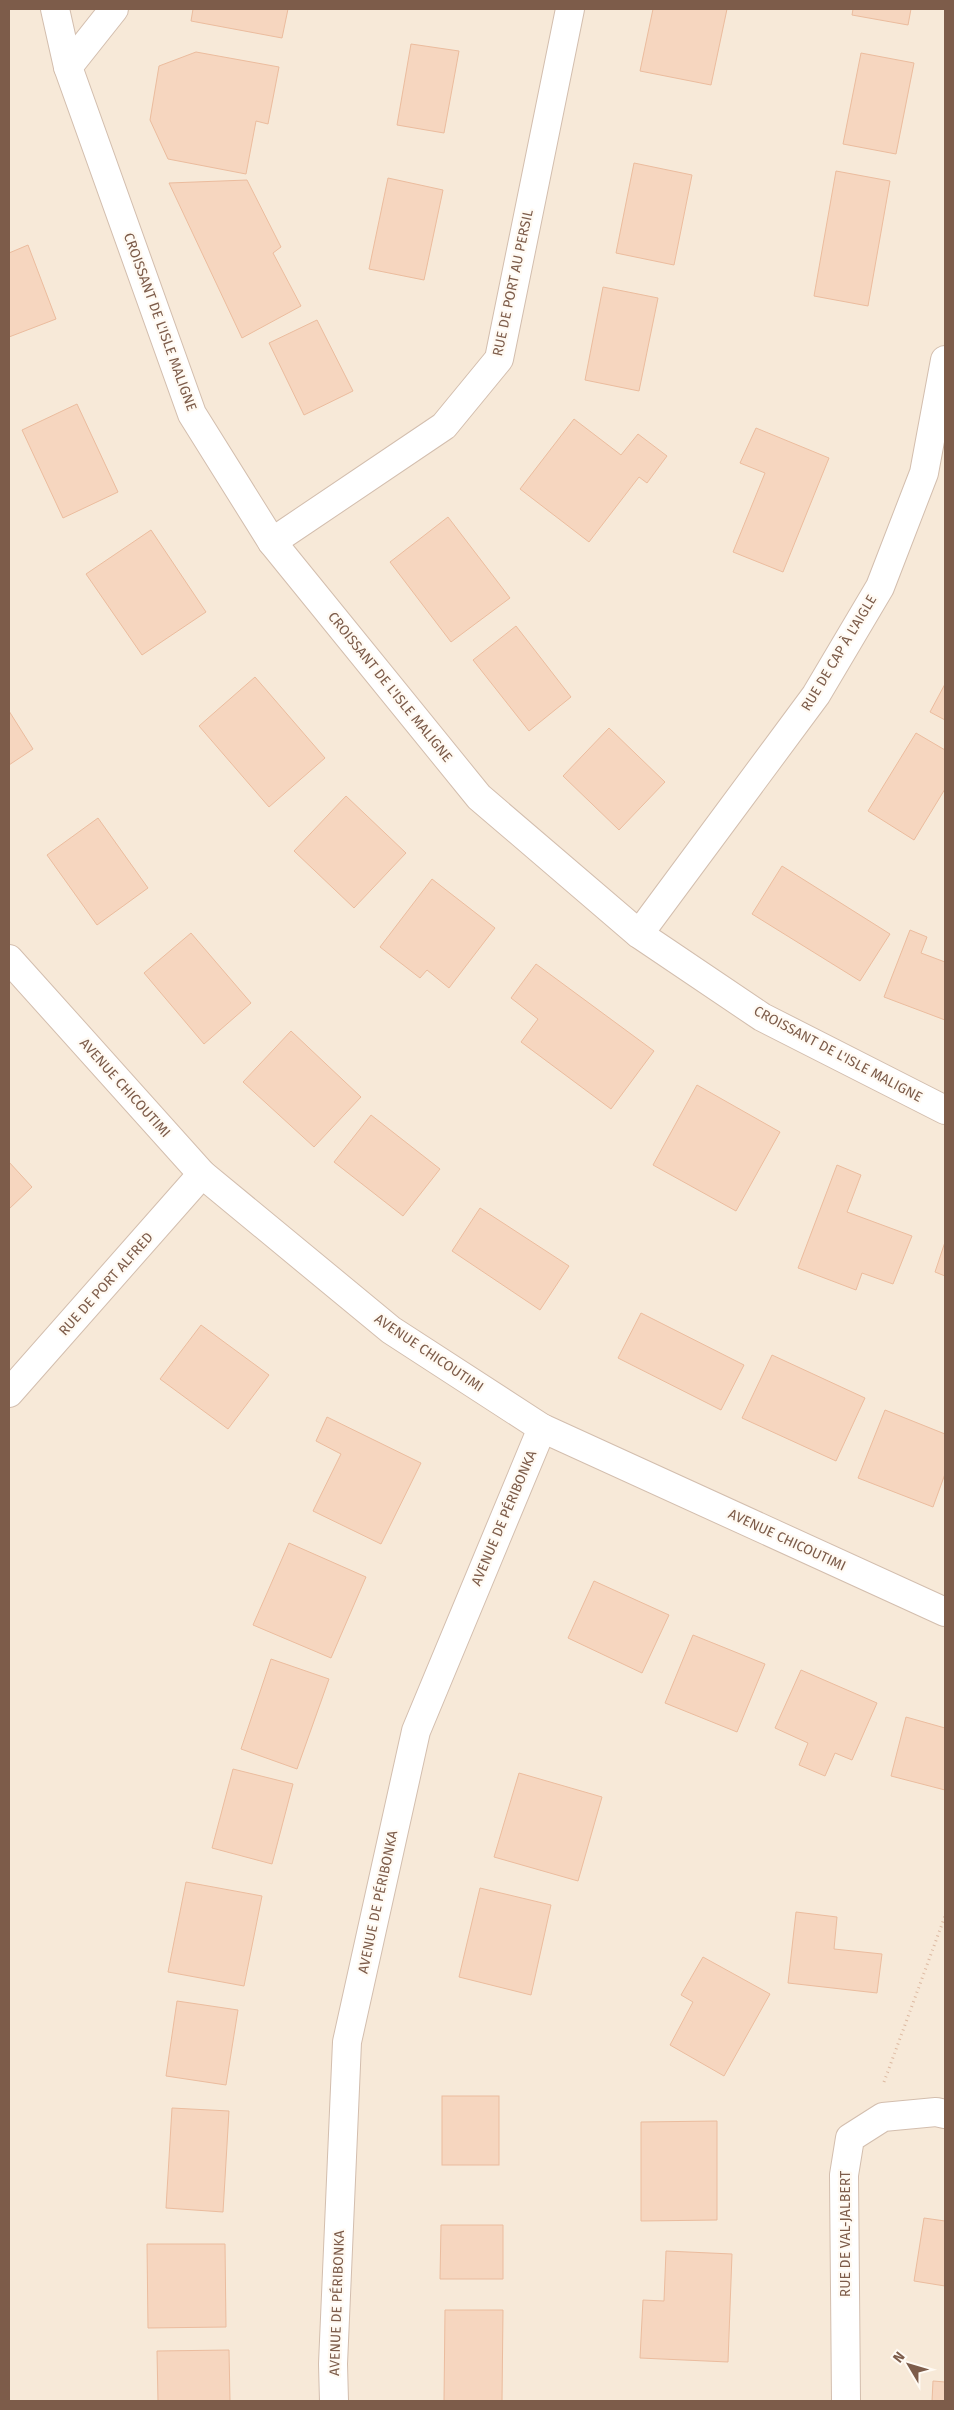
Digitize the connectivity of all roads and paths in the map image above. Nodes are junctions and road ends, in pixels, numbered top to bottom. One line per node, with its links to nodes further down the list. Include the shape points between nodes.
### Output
1 (55, 9): 4 (street, CROISSANT DE L'ISLE MALIGNE)
2 (114, 9): 4 (street)
3 (570, 9): 6 (street, RUE DE PORT AU PERSIL, via 499,359 444,426)
4 (68, 67): 6 (street, CROISSANT DE L'ISLE MALIGNE, via 192,414)
5 (945, 360): 7 (street, RUE DE CAP À L'AIGLE, via 924,473 880,587 816,695)
6 (272, 542): 7 (street, CROISSANT DE L'ISLE MALIGNE, via 480,797)
7 (639, 934): 9 (street, CROISSANT DE L'ISLE MALIGNE, via 762,1017)
8 (9, 959): 10 (street, AVENUE CHICOUTIMI)
9 (945, 1110)
10 (202, 1174): 11 (street, RUE DE PORT ALFRED); 12 (street, AVENUE CHICOUTIMI, via 391,1330)
11 (9, 1393)
12 (542, 1428): 13 (street, AVENUE CHICOUTIMI); 17 (street, AVENUE DE PÉRIBONKA, via 416,1731 347,2042)
13 (945, 1612)
14 (945, 1916): 16 (path)
15 (945, 2114): 16 (street, RUE DE VAL-JALBERT, via 884,2117)
16 (868, 2127): 18 (street, RUE DE VAL-JALBERT, via 850,2138 844,2175)
17 (334, 2401)
18 (846, 2401)

